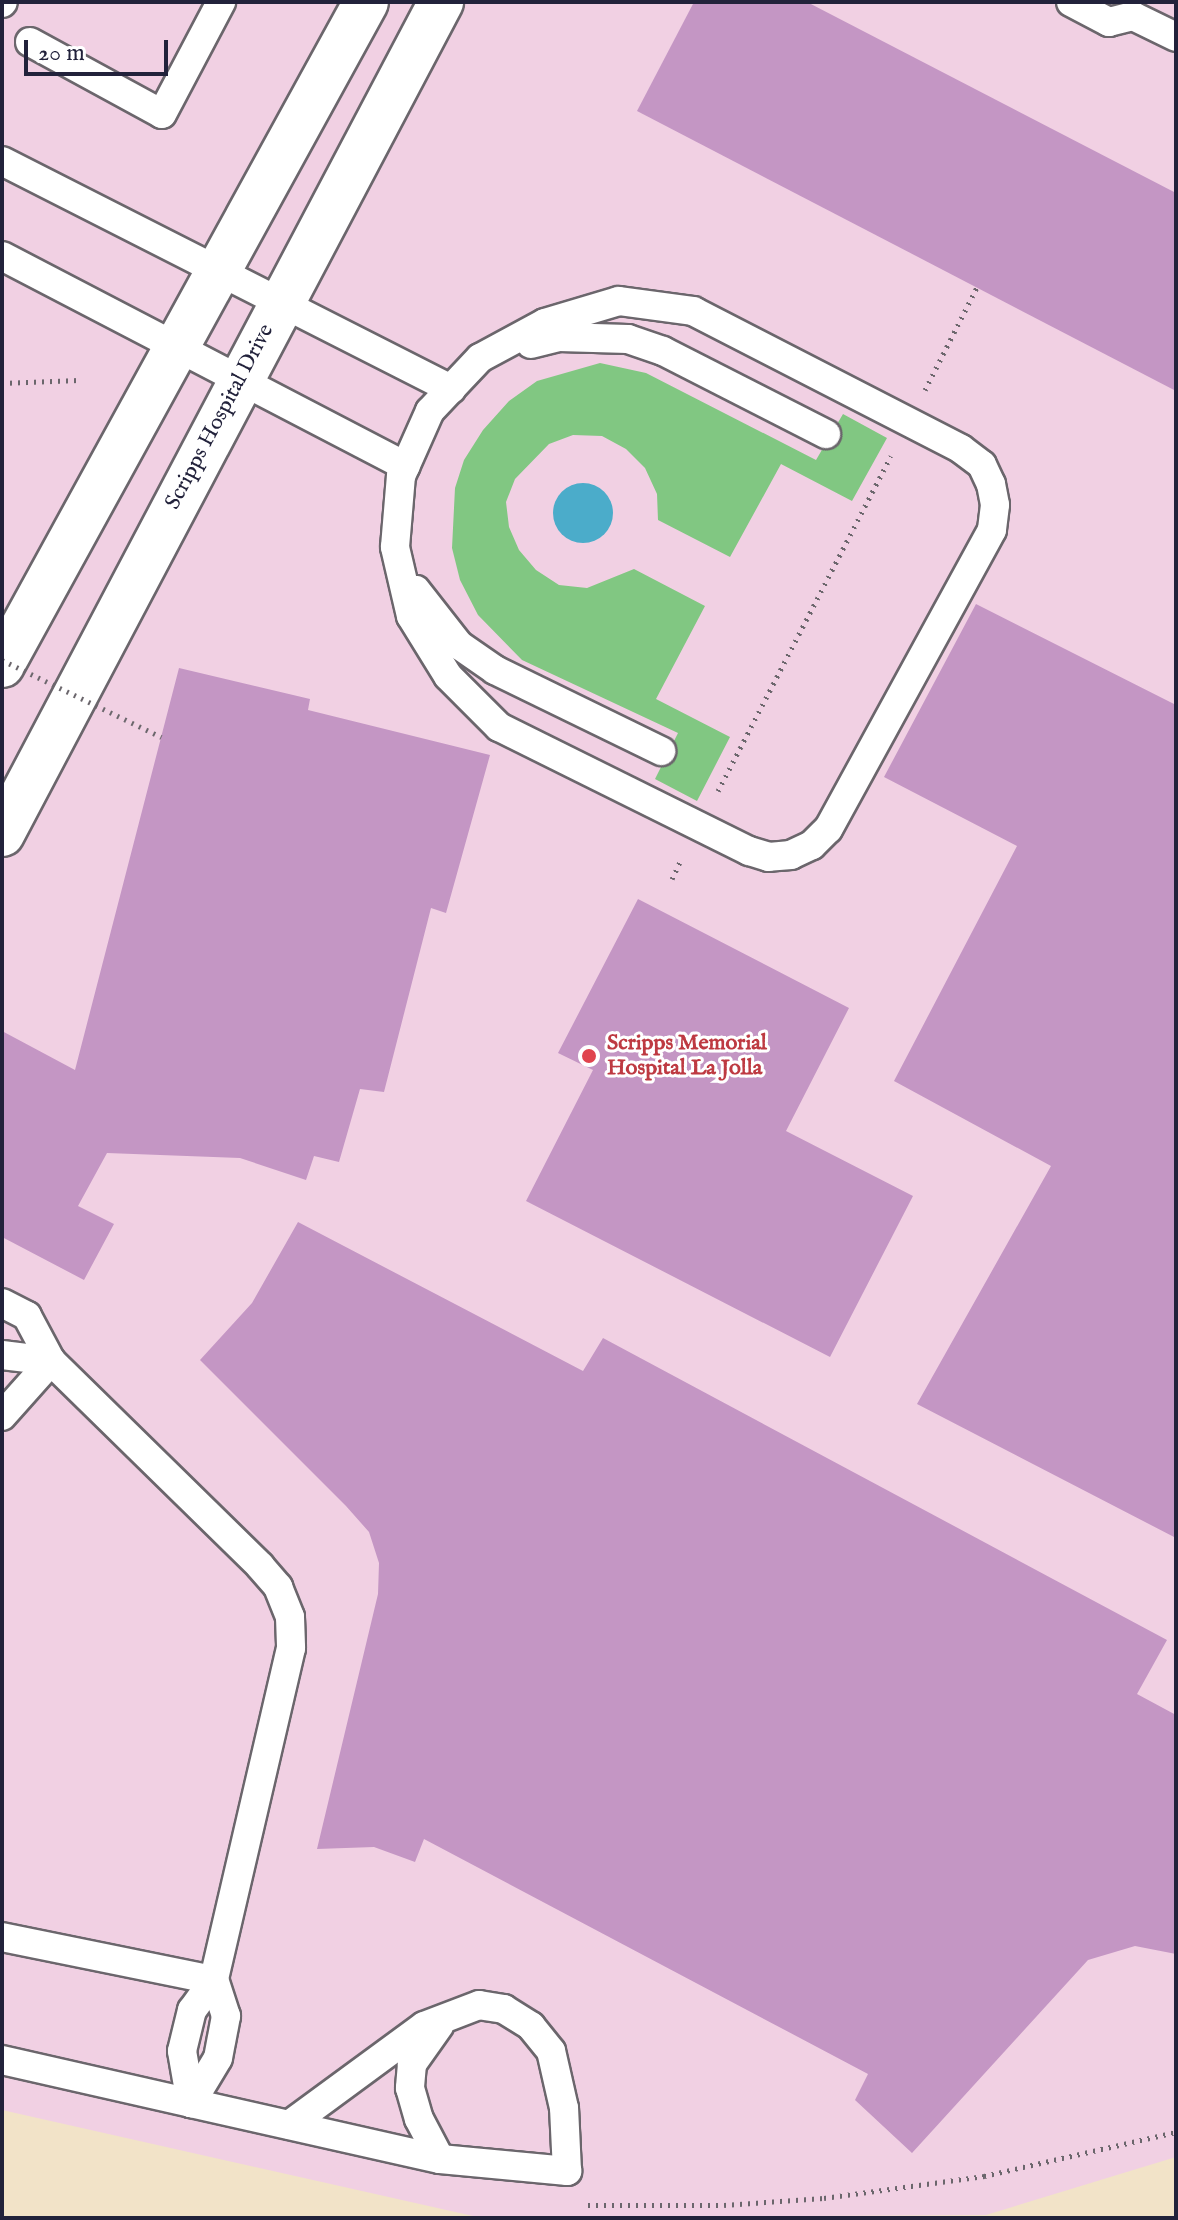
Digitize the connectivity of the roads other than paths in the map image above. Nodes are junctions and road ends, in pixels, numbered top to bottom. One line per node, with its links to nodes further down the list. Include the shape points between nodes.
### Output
1 (366, 2): 10 (street)
2 (441, 2): 11 (street, Scripps Hospital Drive)
3 (1071, 2): 5 (lane, via 1109,22)
4 (212, 5): 7 (lane, via 162,114)
5 (1131, 9): 6 (lane)
6 (1176, 37)
7 (30, 42)
8 (2, 161): 10 (lane)
9 (2, 256): 12 (lane)
10 (218, 273): 11 (lane); 12 (street)
11 (280, 304): 14 (street, Scripps Hospital Drive); 15 (lane)
12 (175, 345): 14 (lane); 19 (street)
13 (480, 358): 15 (lane); 16 (lane, via 559,337 628,339 676,357); 18 (lane, via 545,323 619,301 693,311 909,421 982,465 995,505 992,530 828,829 812,845 769,857 499,727 448,676 411,616)
14 (240, 379): 17 (lane); 21 (street, Scripps Hospital Drive)
15 (451, 389): 17 (lane, via 430,411)
16 (826, 434)
17 (406, 466): 18 (lane)
18 (395, 547): 20 (lane, via 424,606 459,645 495,670)
19 (2, 662)
20 (661, 751)
21 (2, 834)
22 (2, 1303): 24 (lane, via 27,1316)
23 (2, 1355): 24 (lane)
24 (51, 1361): 25 (lane); 27 (lane, via 260,1566 278,1587 290,1617 291,1648)
25 (2, 1416)
26 (2, 1937): 27 (lane)
27 (214, 1980): 30 (lane, via 192,2010 182,2051)
28 (453, 2012): 31 (lane, via 424,2026); 32 (lane, via 412,2064 410,2088 419,2119); 32 (lane, via 479,2005 504,2009 531,2026 551,2051 564,2108 567,2171)
29 (2, 2060): 30 (lane)
30 (191, 2103): 31 (lane)
31 (289, 2125): 32 (lane)
32 (440, 2159)

